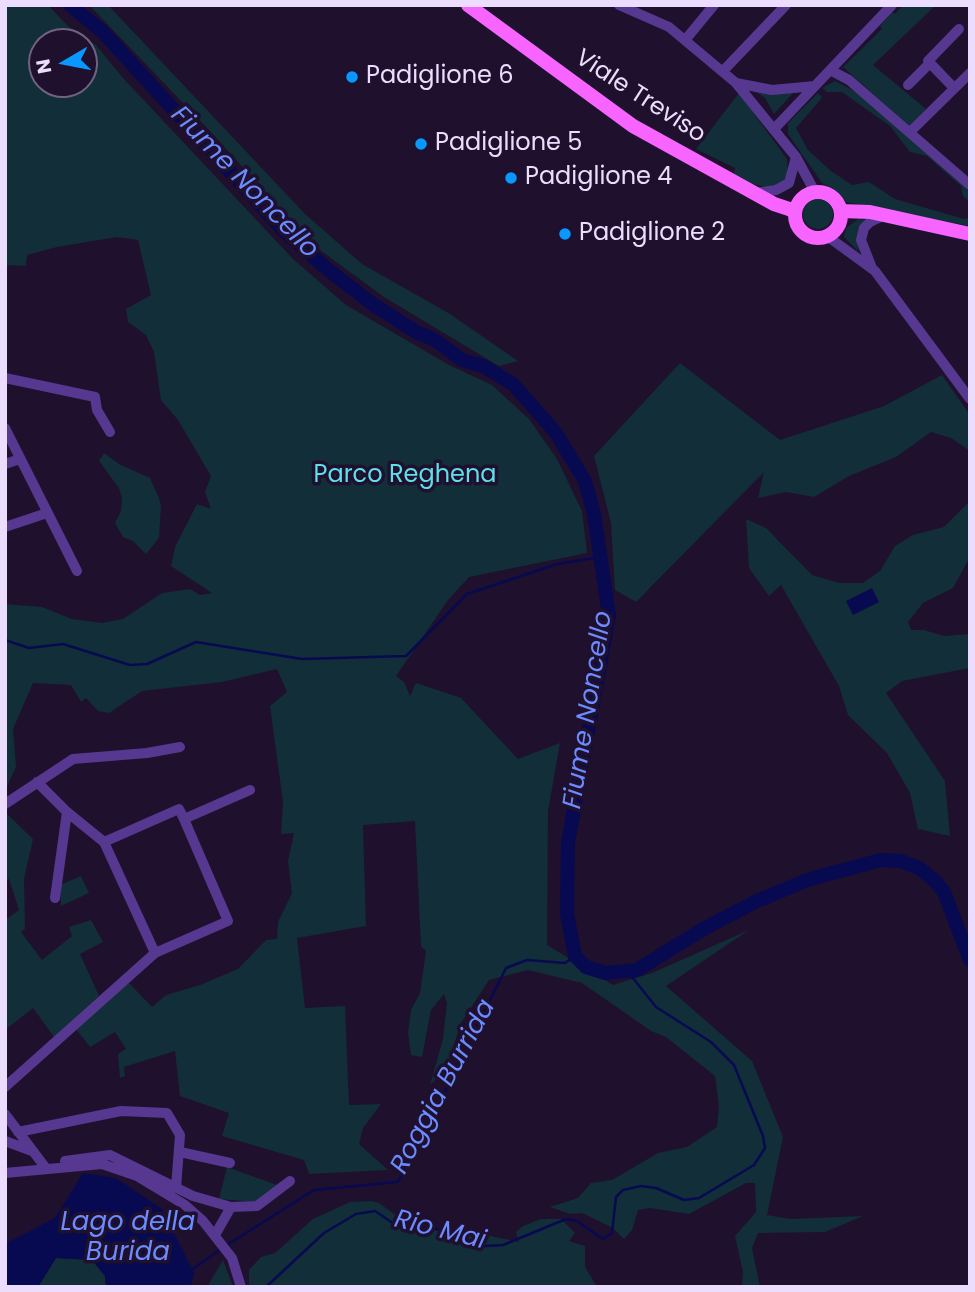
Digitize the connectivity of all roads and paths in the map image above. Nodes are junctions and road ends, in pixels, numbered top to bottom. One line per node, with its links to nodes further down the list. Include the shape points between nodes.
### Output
1 (468, 5): 21 (main road, Viale Treviso, via 633,126)
2 (619, 5): 7 (street)
3 (714, 5): 7 (street)
4 (786, 5): 10 (street)
5 (892, 5): 9 (street)
6 (959, 29): 8 (street)
7 (686, 39): 10 (street)
8 (930, 63): 13 (street); 15 (street)
9 (830, 70): 14 (street); 17 (street, via 849,80)
10 (723, 71): 12 (street)
11 (970, 73): 15 (street)
12 (736, 83): 14 (street, via 772,90); 16 (street)
13 (908, 85)
14 (815, 86): 16 (street)
15 (954, 88): 17 (street)
16 (775, 128): 18 (street)
17 (910, 132): 19 (street)
18 (796, 157): 20 (street); 21 (street, via 789,183)
19 (970, 185)
20 (815, 192): 22 (main road, via 802,198); 23 (main road, via 834,198)
21 (756, 193): 22 (main road, Viale Treviso)
22 (795, 211): 26 (main road, via 797,225 807,235)
23 (841, 211): 24 (main road); 26 (main road, via 839,226)
24 (884, 215): 25 (main road); 27 (street, via 870,222 861,240)
25 (970, 234)
26 (827, 236): 27 (street)
27 (874, 270): 29 (street)
28 (5, 378): 31 (street, via 95,397)
29 (970, 399)
30 (5, 428): 32 (street)
31 (110, 432)
32 (20, 459): 33 (street); 34 (street)
33 (5, 464)
34 (47, 513): 35 (street); 36 (street)
35 (5, 527)
36 (77, 571)
37 (180, 747): 38 (street, via 73,759)
38 (37, 782): 40 (street); 41 (street)
39 (250, 790): 42 (street)
40 (5, 804)
41 (67, 812): 43 (street); 44 (street)
42 (184, 819): 43 (street, via 179,809); 45 (street, via 228,921)
43 (104, 842): 45 (street)
44 (55, 898)
45 (155, 953): 46 (street)
46 (5, 1087)
47 (5, 1114): 48 (street)
48 (18, 1132): 50 (street); 51 (street, via 121,1111 167,1113 180,1135)
49 (5, 1141): 50 (street)
50 (34, 1152): 53 (street)
51 (180, 1152): 52 (street); 56 (street)
52 (230, 1163)
53 (45, 1167): 54 (street); 56 (street, via 110,1155); 58 (street, via 102,1164 121,1169 185,1205)
54 (5, 1172)
55 (290, 1181): 57 (street, via 257,1206)
56 (176, 1188): 57 (street)
57 (231, 1207): 58 (street)
58 (218, 1239): 59 (street)
59 (241, 1287)

